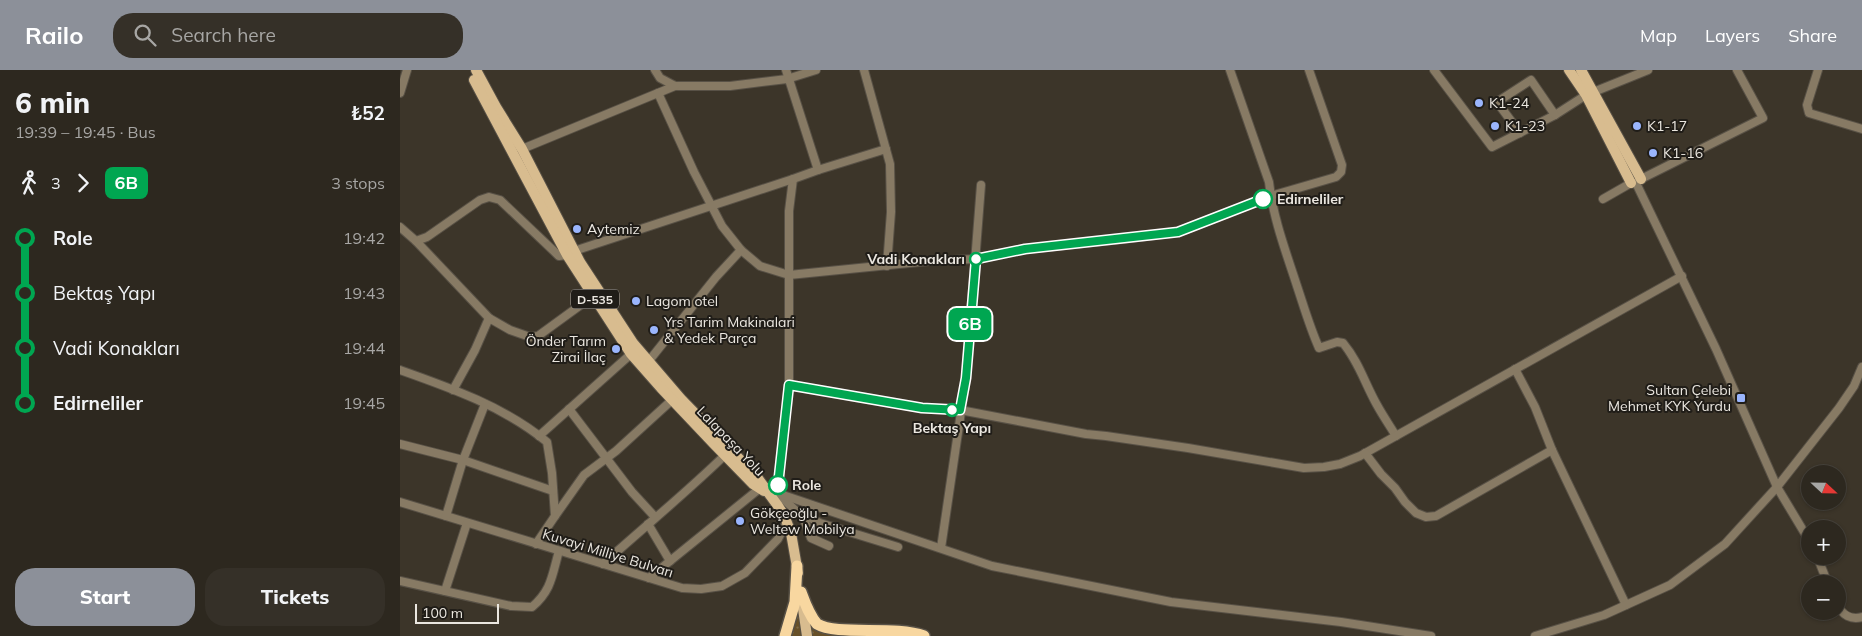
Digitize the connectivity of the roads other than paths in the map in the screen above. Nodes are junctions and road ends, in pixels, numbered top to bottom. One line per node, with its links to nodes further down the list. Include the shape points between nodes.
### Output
1 (408, 70): 19 (street)
2 (470, 70): 36 (main road, Lalapaşa Yolu / D-535, via 479,92)
3 (476, 70): 24 (main road, Lalapaşa Yolu / D-535)
4 (655, 70): 17 (street, via 660,78)
5 (786, 70): 16 (street)
6 (816, 70): 16 (street)
7 (864, 70): 25 (street)
8 (1230, 70): 30 (street)
9 (1310, 70): 30 (street, via 1342,165 1341,172 1336,178)
10 (1434, 70): 23 (street, via 1492,148)
11 (1569, 70): 20 (main road)
12 (1581, 70): 20 (main road)
13 (1648, 70): 20 (street)
14 (1737, 70): 28 (street, via 1763,118)
15 (1818, 70): 22 (street, via 1807,105 1809,113)
16 (787, 79): 17 (street, via 730,86); 26 (street)
17 (676, 86): 18 (street)
18 (658, 93): 24 (street); 32 (street)
19 (400, 94)
20 (1590, 94): 21 (street); 28 (main road)
21 (1555, 115): 23 (street); 23 (street, via 1531,80 1497,102)
22 (1862, 129)
23 (1520, 133)
24 (522, 149): 36 (main road, Lalapaşa Yolu / D-535)
25 (886, 149): 26 (street); 38 (street, via 892,185)
26 (818, 170): 27 (street)
27 (793, 179): 32 (street); 39 (street, via 789,211)
28 (1636, 182): 31 (street); 40 (street)
29 (981, 185): 37 (street)
30 (1271, 196): 37 (street, via 1178,232 1025,249); 55 (street, via 1285,250 1319,348 1337,342 1343,343 1352,353 1376,405)
31 (1603, 199)
32 (711, 206): 35 (street); 36 (street)
33 (400, 226): 34 (street)
34 (416, 241): 36 (street, via 427,237 480,200 490,197 500,200 559,256); 42 (street)
35 (741, 250): 39 (street, via 760,266); 44 (street)
36 (571, 253): 41 (main road, Lalapaşa Yolu / D-535); 44 (main road, Lalapaşa Yolu / D-535)
37 (976, 259): 38 (street); 53 (street, via 966,378)
38 (887, 266): 39 (street)
39 (789, 275): 48 (street)
40 (1682, 276): 46 (street); 62 (street)
41 (593, 296): 42 (street, via 538,336 516,332); 43 (main road, Lalapaşa Yolu / D-535)
42 (489, 318): 49 (street)
43 (631, 354): 50 (main road, Lalapaşa Yolu / D-535); 52 (street)
44 (648, 362): 64 (main road, Lalapaşa Yolu / D-535)
45 (1862, 366): 62 (street, via 1854,386 1839,408)
46 (1515, 369): 55 (street); 57 (street)
47 (400, 370): 49 (street)
48 (789, 385): 53 (street, via 922,408); 64 (street)
49 (453, 390): 51 (street)
50 (672, 400): 59 (main road, Lalapaşa Yolu / D-535); 60 (street)
51 (485, 404): 54 (street, via 516,418); 61 (street)
52 (569, 409): 54 (street); 60 (street)
53 (960, 410): 58 (street, via 1086,434 1304,468 1340,464); 77 (street)
54 (539, 436): 63 (street, via 547,442)
55 (1396, 436): 58 (street)
56 (400, 444): 61 (street)
57 (1552, 450): 58 (street, via 1436,516 1426,517 1405,502); 86 (street)
58 (1365, 453)
59 (725, 455): 64 (main road, Lalapaşa Yolu / D-535); 69 (street)
60 (606, 459): 68 (street, via 584,475); 69 (street)
61 (463, 460): 63 (street); 67 (street)
62 (1777, 487): 73 (street); 86 (street, via 1725,544 1670,585)
63 (553, 491): 68 (street)
64 (768, 492): 66 (street); 70 (main road, D-535); 77 (street); 79 (street)
65 (400, 502): 67 (street, Kuvayi Milliye Bulvarı)
66 (802, 514): 75 (street, via 811,538); 76 (street, via 840,530)
67 (446, 516): 71 (street, Kuvayi Milliye Bulvarı)
68 (555, 516): 74 (street)
69 (655, 517): 72 (street)
70 (787, 522): 81 (main road, D-535); 82 (street, Kuvayi Milliye Bulvarı, via 778,539 745,573 722,586 682,588)
71 (467, 523): 74 (street, Kuvayi Milliye Bulvarı); 84 (street)
72 (648, 524): 79 (street); 80 (street)
73 (1801, 527)
74 (536, 544): 78 (street, Kuvayi Milliye Bulvarı)
75 (829, 546)
76 (898, 547)
77 (941, 548): 93 (street, via 992,566 1171,602)
78 (559, 551): 80 (street, Kuvayi Milliye Bulvarı); 84 (street, via 548,590 532,607 511,606)
79 (670, 561): 82 (street)
80 (603, 564): 82 (street, Kuvayi Milliye Bulvarı)
81 (796, 566): 85 (main road, D-535); 90 (highway, via 795,602)
82 (649, 578)
83 (400, 581): 84 (street)
84 (445, 591)
85 (800, 592): 89 (highway, via 820,627); 91 (main road, D-535)
86 (1626, 605): 94 (street)
87 (1846, 616): 88 (street)
88 (1862, 617)
89 (850, 635): 92 (highway, via 899,632)
90 (785, 636)
91 (807, 636)
92 (924, 636)
93 (1431, 636)
94 (1535, 636)

